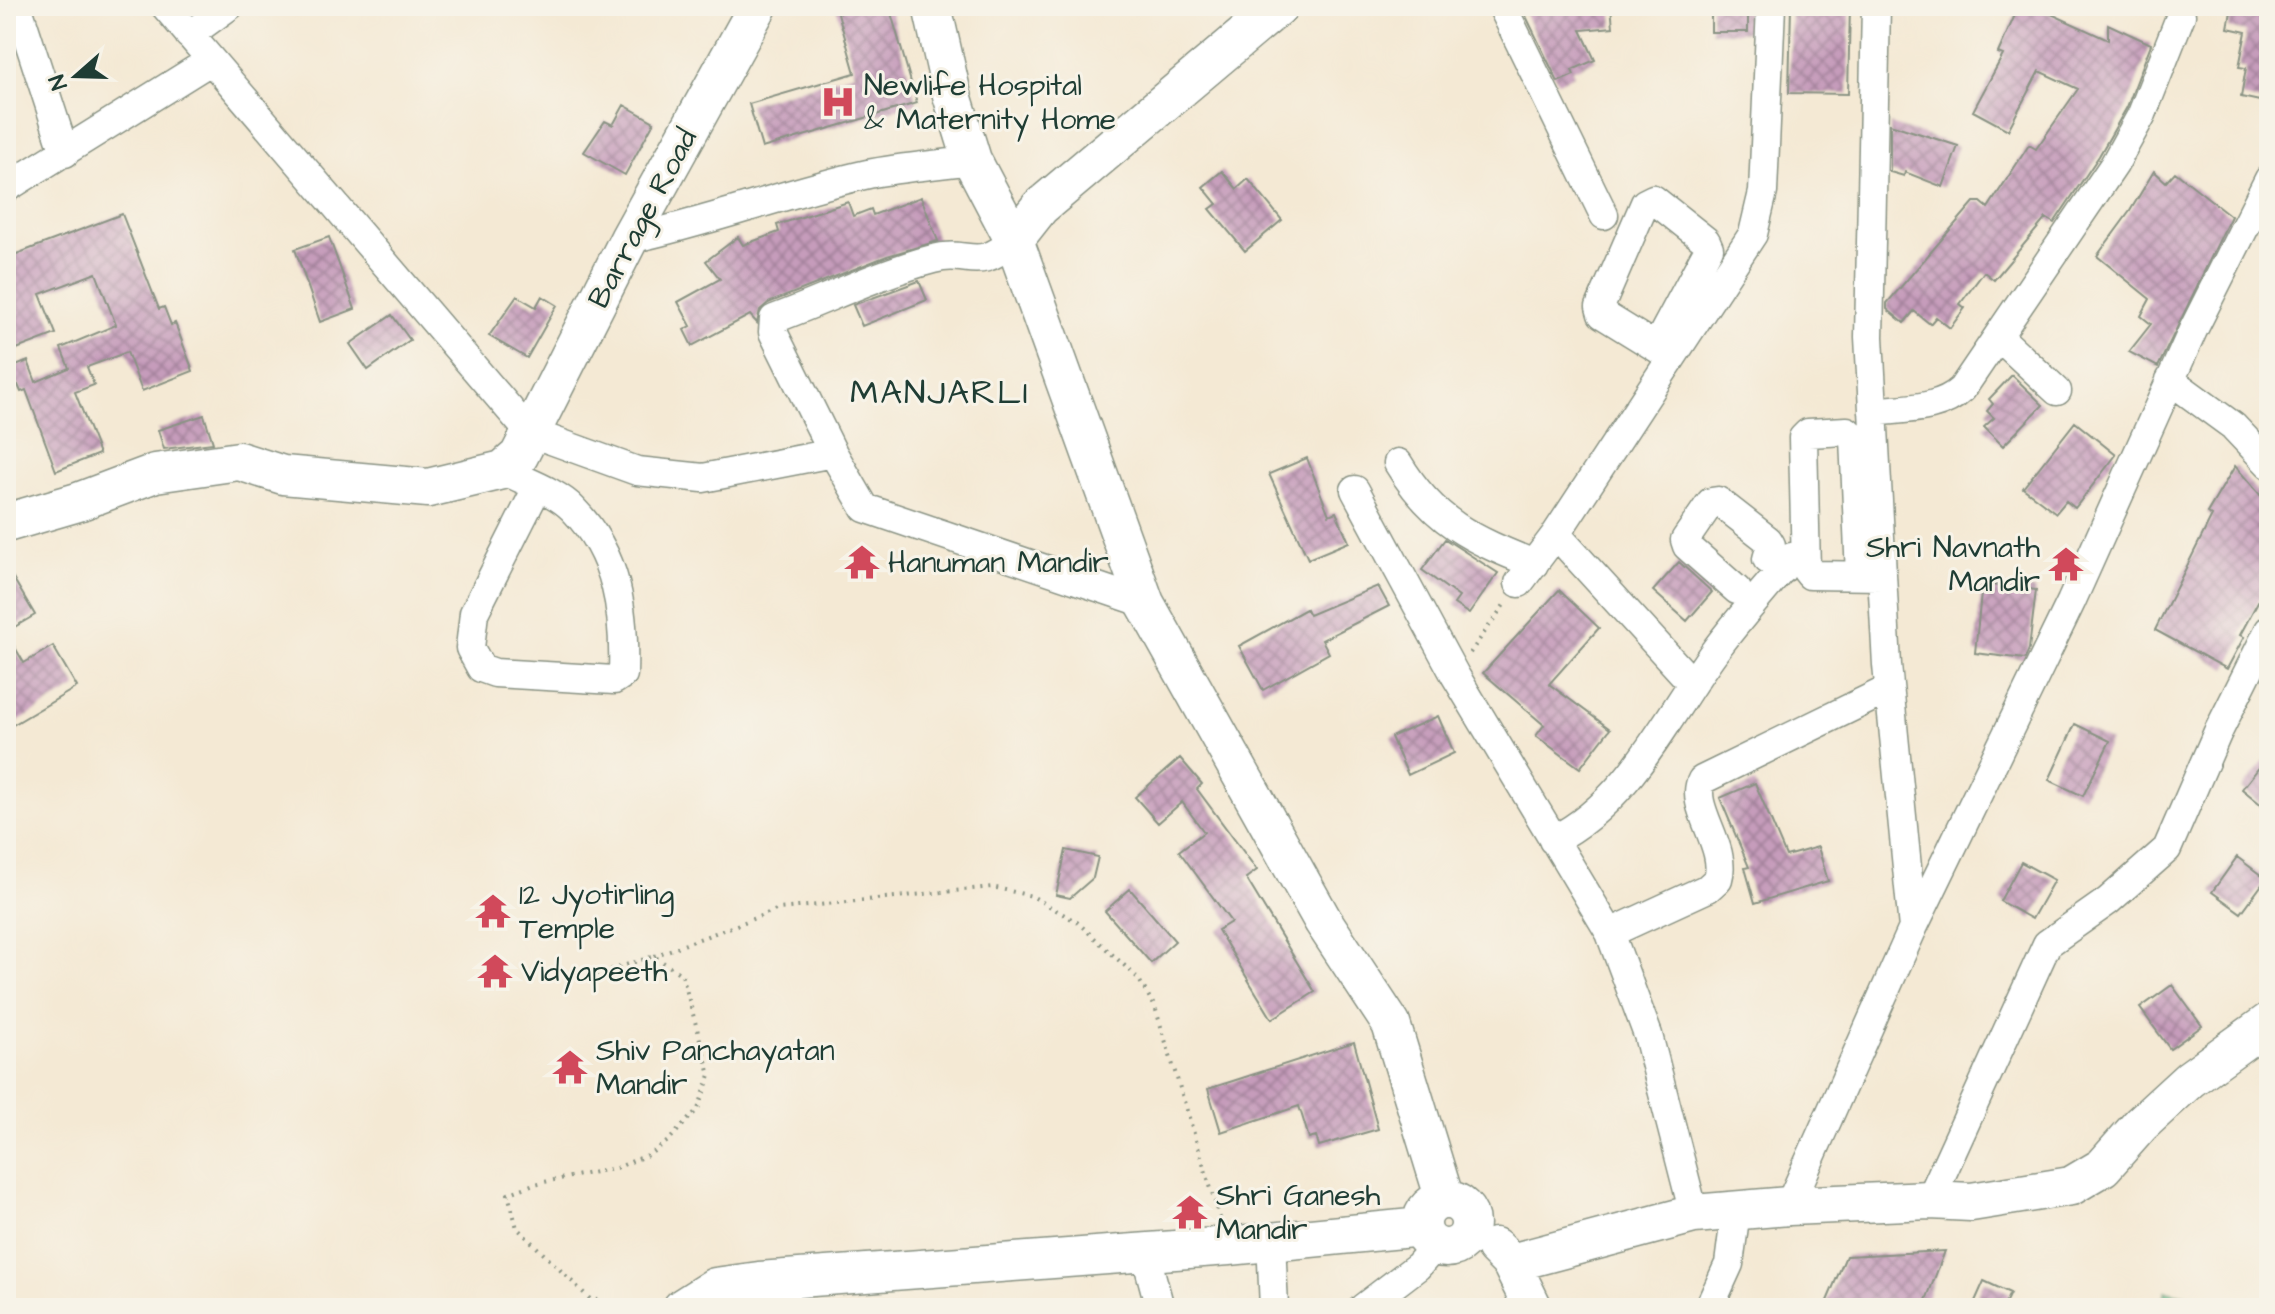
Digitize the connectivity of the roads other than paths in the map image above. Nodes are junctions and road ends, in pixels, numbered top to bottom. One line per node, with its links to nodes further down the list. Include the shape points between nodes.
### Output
1 (165, 6): 11 (street)
2 (229, 6): 11 (street)
3 (758, 6): 18 (street, Barrage Road)
4 (932, 6): 14 (street)
5 (1279, 6): 19 (street, via 1040,207)
6 (1502, 6): 17 (street)
7 (1771, 6): 21 (street, via 1763,192 1753,234)
8 (1876, 6): 24 (street)
9 (20, 11): 13 (street)
10 (2181, 15): 20 (street, via 2142,114 2114,165)
11 (189, 35): 12 (street)
12 (210, 61): 13 (street); 25 (street)
13 (65, 153): 16 (street)
14 (972, 160): 18 (street, via 870,174); 19 (street)
15 (2269, 179): 22 (street)
16 (6, 188)
17 (1604, 215)
18 (629, 239): 25 (street, Barrage Road)
19 (1014, 240): 26 (street, via 997,256 936,258 774,319 773,332); 36 (street)
20 (1998, 336): 23 (street); 24 (street, via 1951,400)
21 (1663, 352): 21 (street, via 1602,314 1600,307 1645,203 1653,199 1709,248); 33 (street)
22 (2170, 380): 28 (street, via 2233,426); 41 (street, via 2071,602)
23 (2057, 391)
24 (1867, 428): 34 (street); 34 (street, via 1808,433 1803,438 1806,570 1810,575)
25 (529, 432): 26 (street, via 637,471 703,478); 29 (street, Barrage Road, via 519,456)
26 (833, 453): 36 (street, via 865,508)
27 (1398, 463): 33 (street, via 1435,513 1526,573)
28 (2269, 464)
29 (503, 470): 30 (street); 32 (street, via 428,488 283,475 239,461 155,473)
30 (537, 488): 30 (street, via 474,613 470,648 481,668 495,673 614,680 623,674 625,630 607,555 572,507)
31 (1355, 490): 40 (street, via 1455,675)
32 (6, 523)
33 (1556, 534): 38 (street)
34 (1871, 576): 39 (street)
35 (1737, 590): 38 (street, via 1685,540 1711,502 1718,501 1768,540 1767,559 1787,564)
36 (1145, 603): 48 (street, via 1323,921 1391,1024)
37 (2269, 630): 44 (street, via 2167,849 2108,901 2047,944)
38 (1692, 683): 40 (street, via 1623,787 1582,824)
39 (1889, 689): 41 (street); 42 (street, via 1702,780 1697,793 1719,855 1718,879)
40 (1553, 840): 42 (street)
41 (1913, 928): 45 (street)
42 (1610, 933): 47 (street, via 1648,1035)
43 (2269, 1022): 44 (street, via 2190,1079 2103,1167 2071,1186 1971,1202)
44 (1930, 1200): 45 (street)
45 (1789, 1206): 46 (street)
46 (1736, 1210): 47 (street); 57 (street, via 1729,1264)
47 (1694, 1214): 51 (street)
48 (1443, 1225): 49 (street); 51 (street, via 1504,1253); 55 (street, via 1418,1266)
49 (1271, 1240): 50 (street); 54 (street)
50 (1145, 1252): 52 (street, via 759,1281 715,1287); 53 (street)
51 (1511, 1263): 56 (street)
52 (682, 1308)
53 (1160, 1308)
54 (1274, 1308)
55 (1363, 1308)
56 (1533, 1308)
57 (1709, 1308)

